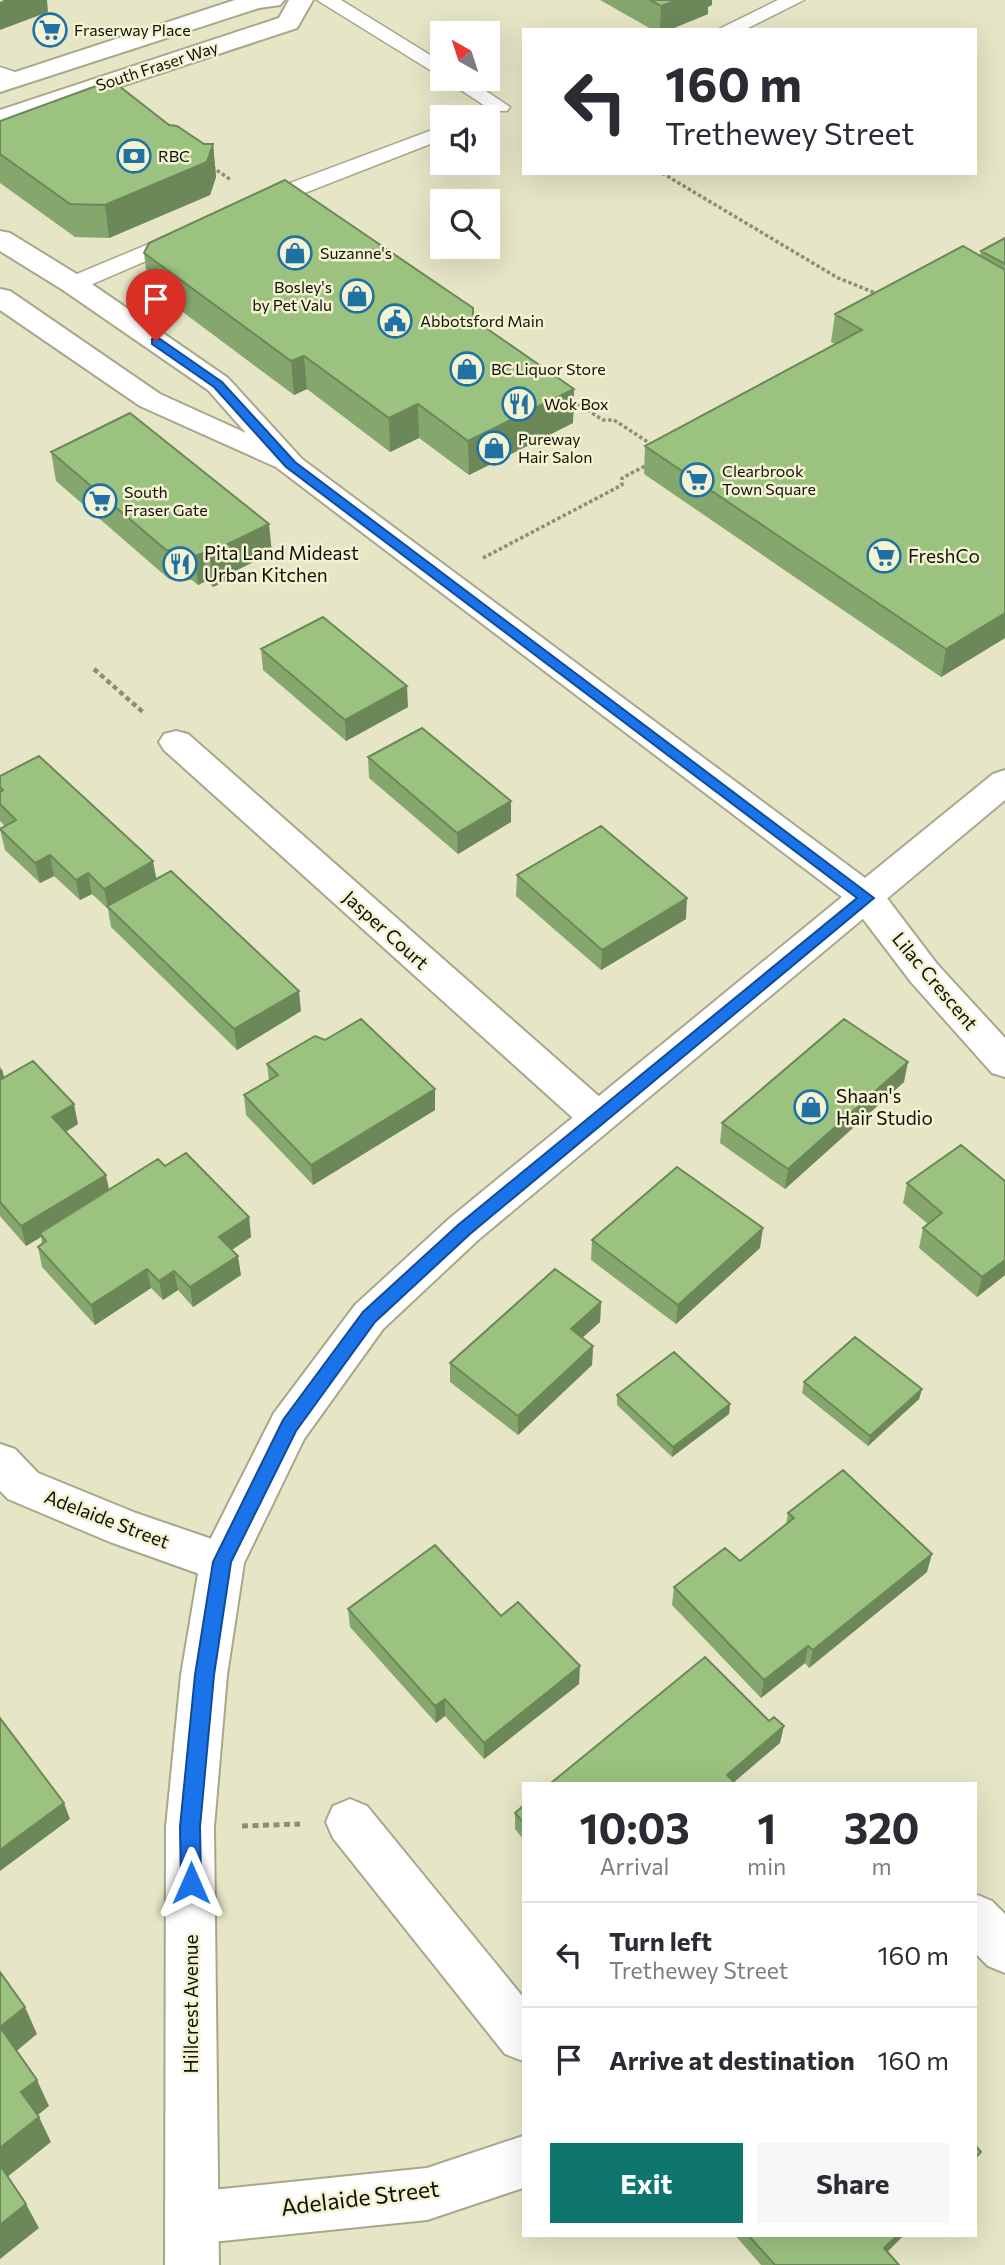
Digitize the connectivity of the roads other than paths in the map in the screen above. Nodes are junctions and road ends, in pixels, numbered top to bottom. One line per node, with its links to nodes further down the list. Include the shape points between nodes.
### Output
1 (272, 0): 7 (street, South Fraser Way, via 256,1)
2 (302, 0): 10 (street, South Fraser Way, via 288,23)
3 (327, 0): 6 (lane)
4 (794, 0): 5 (lane)
5 (731, 28)
6 (430, 64)
7 (4, 80)
8 (474, 91): 11 (lane)
9 (522, 97): 12 (lane)
10 (57, 100): 13 (street, South Fraser Way); 14 (street)
11 (497, 105)
12 (500, 107)
13 (0, 118)
14 (0, 133)
15 (430, 137): 16 (lane)
16 (234, 214)
17 (199, 229): 19 (lane)
18 (0, 239): 19 (street)
19 (73, 284): 21 (street, via 218,384)
20 (0, 297): 21 (street, via 150,400)
21 (290, 465): 24 (street, Lilac Crescent)
22 (176, 742): 26 (street, Jasper Court)
23 (1005, 782): 24 (street, Hillcrest Avenue)
24 (867, 898): 25 (street, Lilac Crescent, via 924,974); 26 (street, Hillcrest Avenue)
25 (1005, 1063)
26 (597, 1117): 28 (street, Hillcrest Avenue, via 464,1229 369,1317 289,1426)
27 (0, 1462): 28 (street, Adelaide Street, via 23,1486)
28 (222, 1562): 34 (street, Hillcrest Avenue, via 204,1675 190,1827)
29 (350, 1822): 32 (street)
30 (977, 1920): 31 (street)
31 (1005, 1949)
32 (522, 2035)
33 (522, 2162): 34 (street, Adelaide Street, via 427,2194)
34 (192, 2241)

